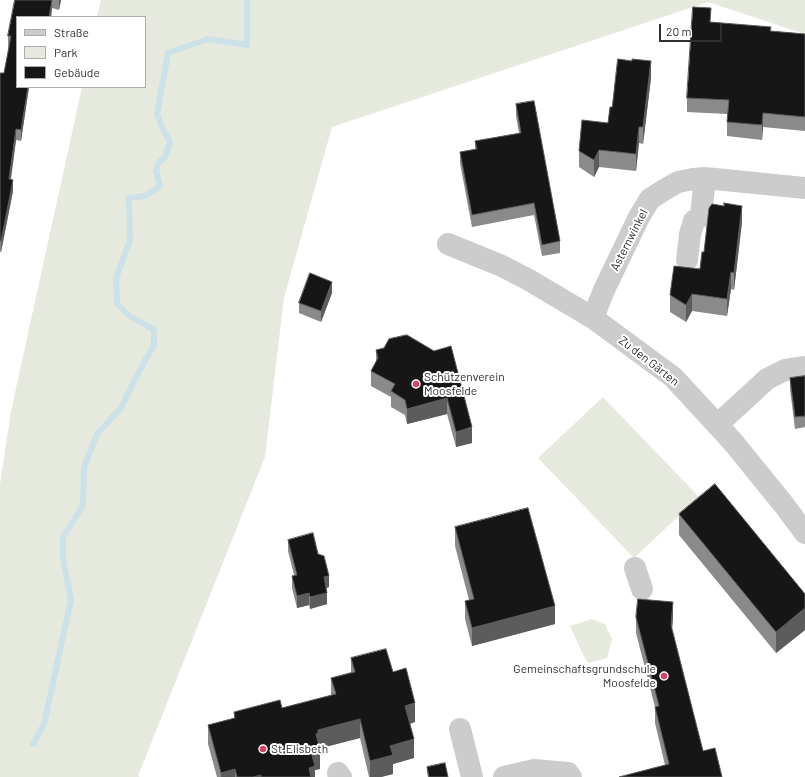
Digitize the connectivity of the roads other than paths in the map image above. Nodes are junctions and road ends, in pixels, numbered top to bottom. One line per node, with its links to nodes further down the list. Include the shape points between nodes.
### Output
1 (705, 178): 2 (street, Asternwinkel); 4 (street, via 701,216 694,221); 5 (street, Asternwinkel, via 678,182 650,199 604,290)
2 (805, 188)
3 (448, 244): 5 (street, Zu den Gärten, via 502,266)
4 (687, 260)
5 (593, 318): 7 (street, Zu den Gärten, via 673,377)
6 (805, 367): 7 (street, via 785,370 768,379)
7 (717, 424): 8 (street, Zu den Gärten)
8 (804, 530)
9 (635, 568): 10 (street)
10 (642, 589)
11 (460, 730): 12 (street)
12 (472, 777)
13 (504, 777): 14 (street, via 534,770 568,773)
14 (570, 777)

